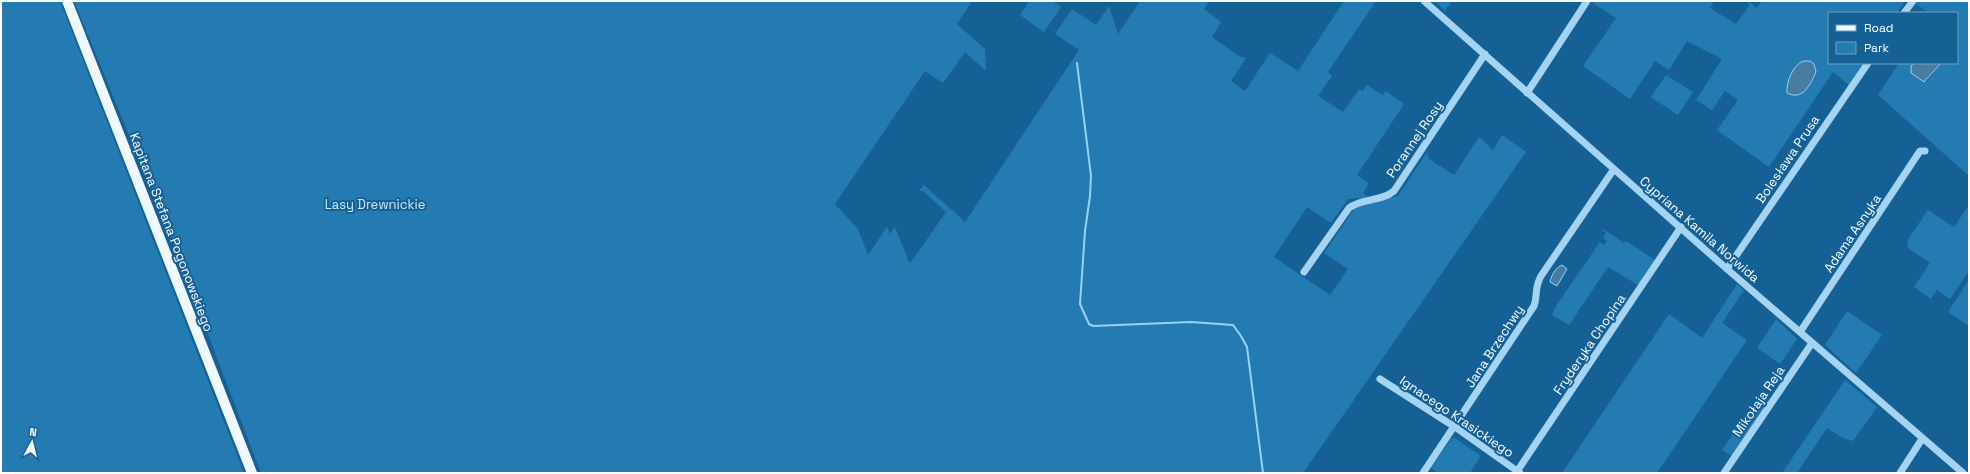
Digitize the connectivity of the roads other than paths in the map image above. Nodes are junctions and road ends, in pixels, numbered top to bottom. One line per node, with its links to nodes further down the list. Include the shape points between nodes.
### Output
1 (67, 1): 21 (main road, Kapitana Stefana Pogonowskiego)
2 (1424, 1): 6 (street, Cypriana Kamila Norwida)
3 (1587, 1): 8 (street)
4 (1913, 1): 5 (street)
5 (1905, 12)
6 (1485, 54): 8 (street, Cypriana Kamila Norwida); 13 (street, Porannej Rosy, via 1394,191 1356,203 1349,208)
7 (1867, 64): 12 (street, Bolesława Prusa)
8 (1527, 93): 10 (street, Cypriana Kamila Norwida)
9 (1925, 150): 14 (street, Adama Asnyka, via 1920,151)
10 (1614, 169): 11 (street, Cypriana Kamila Norwida); 17 (street, Jana Brzechwy, via 1541,276 1536,287 1534,306)
11 (1682, 227): 12 (street, Cypriana Kamila Norwida); 20 (street, Fryderyka Chopina)
12 (1727, 269): 14 (street, Cypriana Kamila Norwida)
13 (1304, 272)
14 (1800, 332): 15 (street, Cypriana Kamila Norwida)
15 (1812, 342): 18 (street, Cypriana Kamila Norwida); 23 (street, Mikołaja Reja)
16 (1380, 379): 17 (street, Ignacego Krasickiego)
17 (1455, 427): 20 (street, Ignacego Krasickiego); 22 (street, Jana Brzechwy)
18 (1922, 439): 19 (street, Cypriana Kamila Norwida); 24 (street)
19 (1954, 470): 25 (street, Cypriana Kamila Norwida)
20 (1518, 472)
21 (252, 473)
22 (1423, 473)
23 (1724, 473)
24 (1900, 473)
25 (1963, 473)

